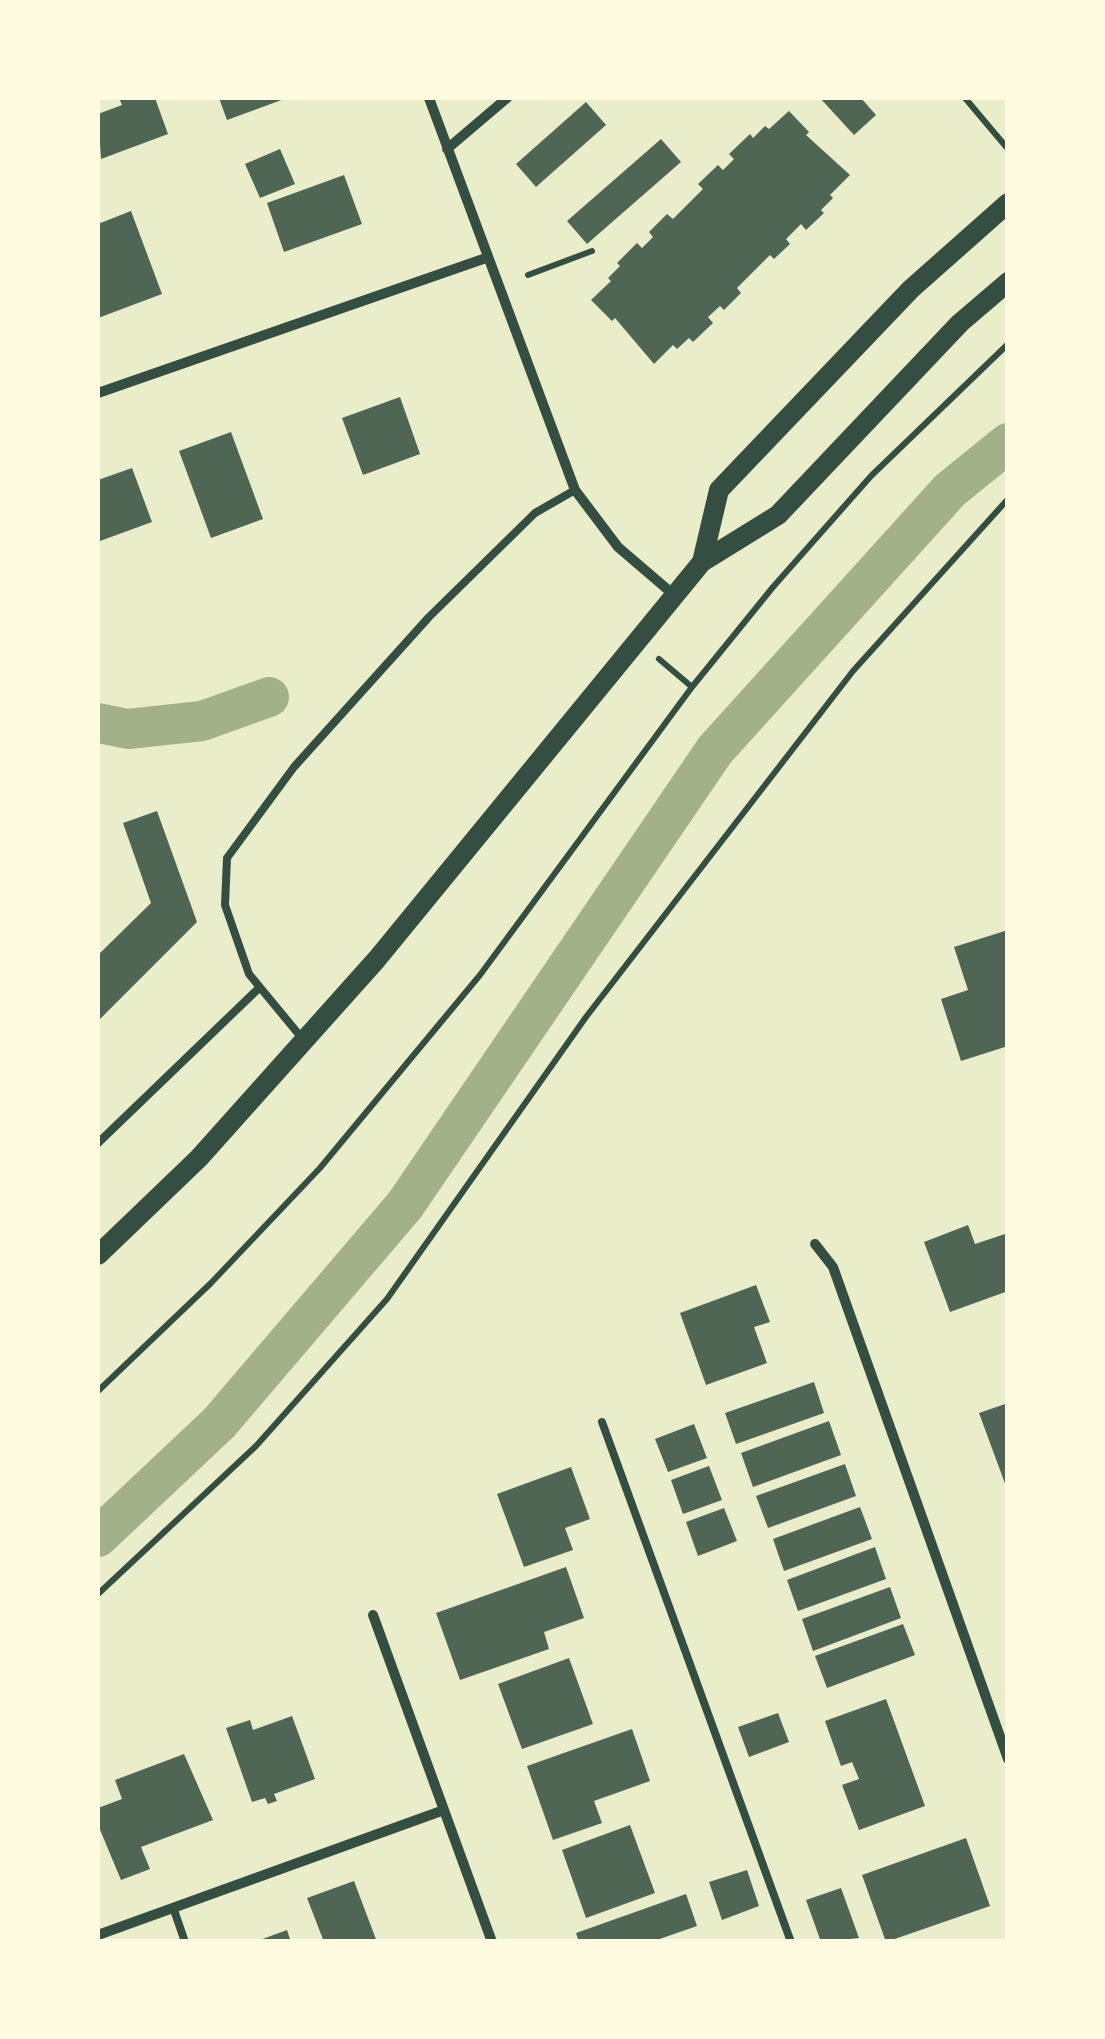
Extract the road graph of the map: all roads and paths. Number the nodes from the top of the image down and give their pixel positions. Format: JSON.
{"nodes":[{"id":1,"x":429,"y":98,"type":"edge"},
{"id":2,"x":507,"y":98,"type":"edge"},
{"id":3,"x":965,"y":98,"type":"edge"},
{"id":4,"x":447,"y":148,"type":"junction"},
{"id":5,"x":1008,"y":149,"type":"edge"},
{"id":6,"x":1008,"y":203,"type":"edge"},
{"id":7,"x":592,"y":251,"type":"dead end"},
{"id":8,"x":486,"y":258,"type":"junction"},
{"id":9,"x":528,"y":275,"type":"dead end"},
{"id":10,"x":1008,"y":282,"type":"edge"},
{"id":11,"x":1008,"y":344,"type":"edge"},
{"id":12,"x":98,"y":393,"type":"edge"},
{"id":13,"x":575,"y":490,"type":"junction"},
{"id":14,"x":1008,"y":499,"type":"edge"},
{"id":15,"x":702,"y":562,"type":"junction"},
{"id":16,"x":674,"y":595,"type":"junction"},
{"id":17,"x":637,"y":640,"type":"junction"},
{"id":18,"x":692,"y":687,"type":"junction"},
{"id":19,"x":259,"y":988,"type":"junction"},
{"id":20,"x":304,"y":1040,"type":"junction"},
{"id":21,"x":98,"y":1143,"type":"edge"},
{"id":22,"x":815,"y":1244,"type":"dead end"},
{"id":23,"x":98,"y":1254,"type":"edge"},
{"id":24,"x":98,"y":1391,"type":"edge"},
{"id":25,"x":602,"y":1422,"type":"dead end"},
{"id":26,"x":98,"y":1594,"type":"edge"},
{"id":27,"x":372,"y":1615,"type":"dead end"},
{"id":28,"x":1008,"y":1759,"type":"edge"},
{"id":29,"x":444,"y":1810,"type":"junction"},
{"id":30,"x":174,"y":1910,"type":"junction"},
{"id":31,"x":98,"y":1935,"type":"edge"},
{"id":32,"x":185,"y":1942,"type":"edge"},
{"id":33,"x":492,"y":1942,"type":"edge"},
{"id":34,"x":791,"y":1942,"type":"edge"}],
"edges":[{"from":1,"to":4,"type":"street"},
{"from":2,"to":4,"type":"street"},
{"from":3,"to":5,"type":"path"},
{"from":4,"to":8,"type":"street"},
{"from":6,"to":15,"type":"main road"},
{"from":7,"to":9,"type":"path"},
{"from":8,"to":12,"type":"street"},
{"from":8,"to":13,"type":"street"},
{"from":10,"to":15,"type":"main road"},
{"from":11,"to":18,"type":"path"},
{"from":13,"to":16,"type":"street"},
{"from":13,"to":19,"type":"lane"},
{"from":14,"to":26,"type":"path"},
{"from":15,"to":16,"type":"main road"},
{"from":16,"to":17,"type":"main road"},
{"from":17,"to":18,"type":"path"},
{"from":17,"to":20,"type":"main road"},
{"from":18,"to":24,"type":"path"},
{"from":19,"to":20,"type":"lane"},
{"from":19,"to":21,"type":"lane"},
{"from":20,"to":23,"type":"main road"},
{"from":22,"to":28,"type":"street"},
{"from":25,"to":34,"type":"lane"},
{"from":27,"to":29,"type":"street"},
{"from":29,"to":30,"type":"street"},
{"from":29,"to":33,"type":"street"},
{"from":30,"to":31,"type":"street"},
{"from":30,"to":32,"type":"lane"}]}
